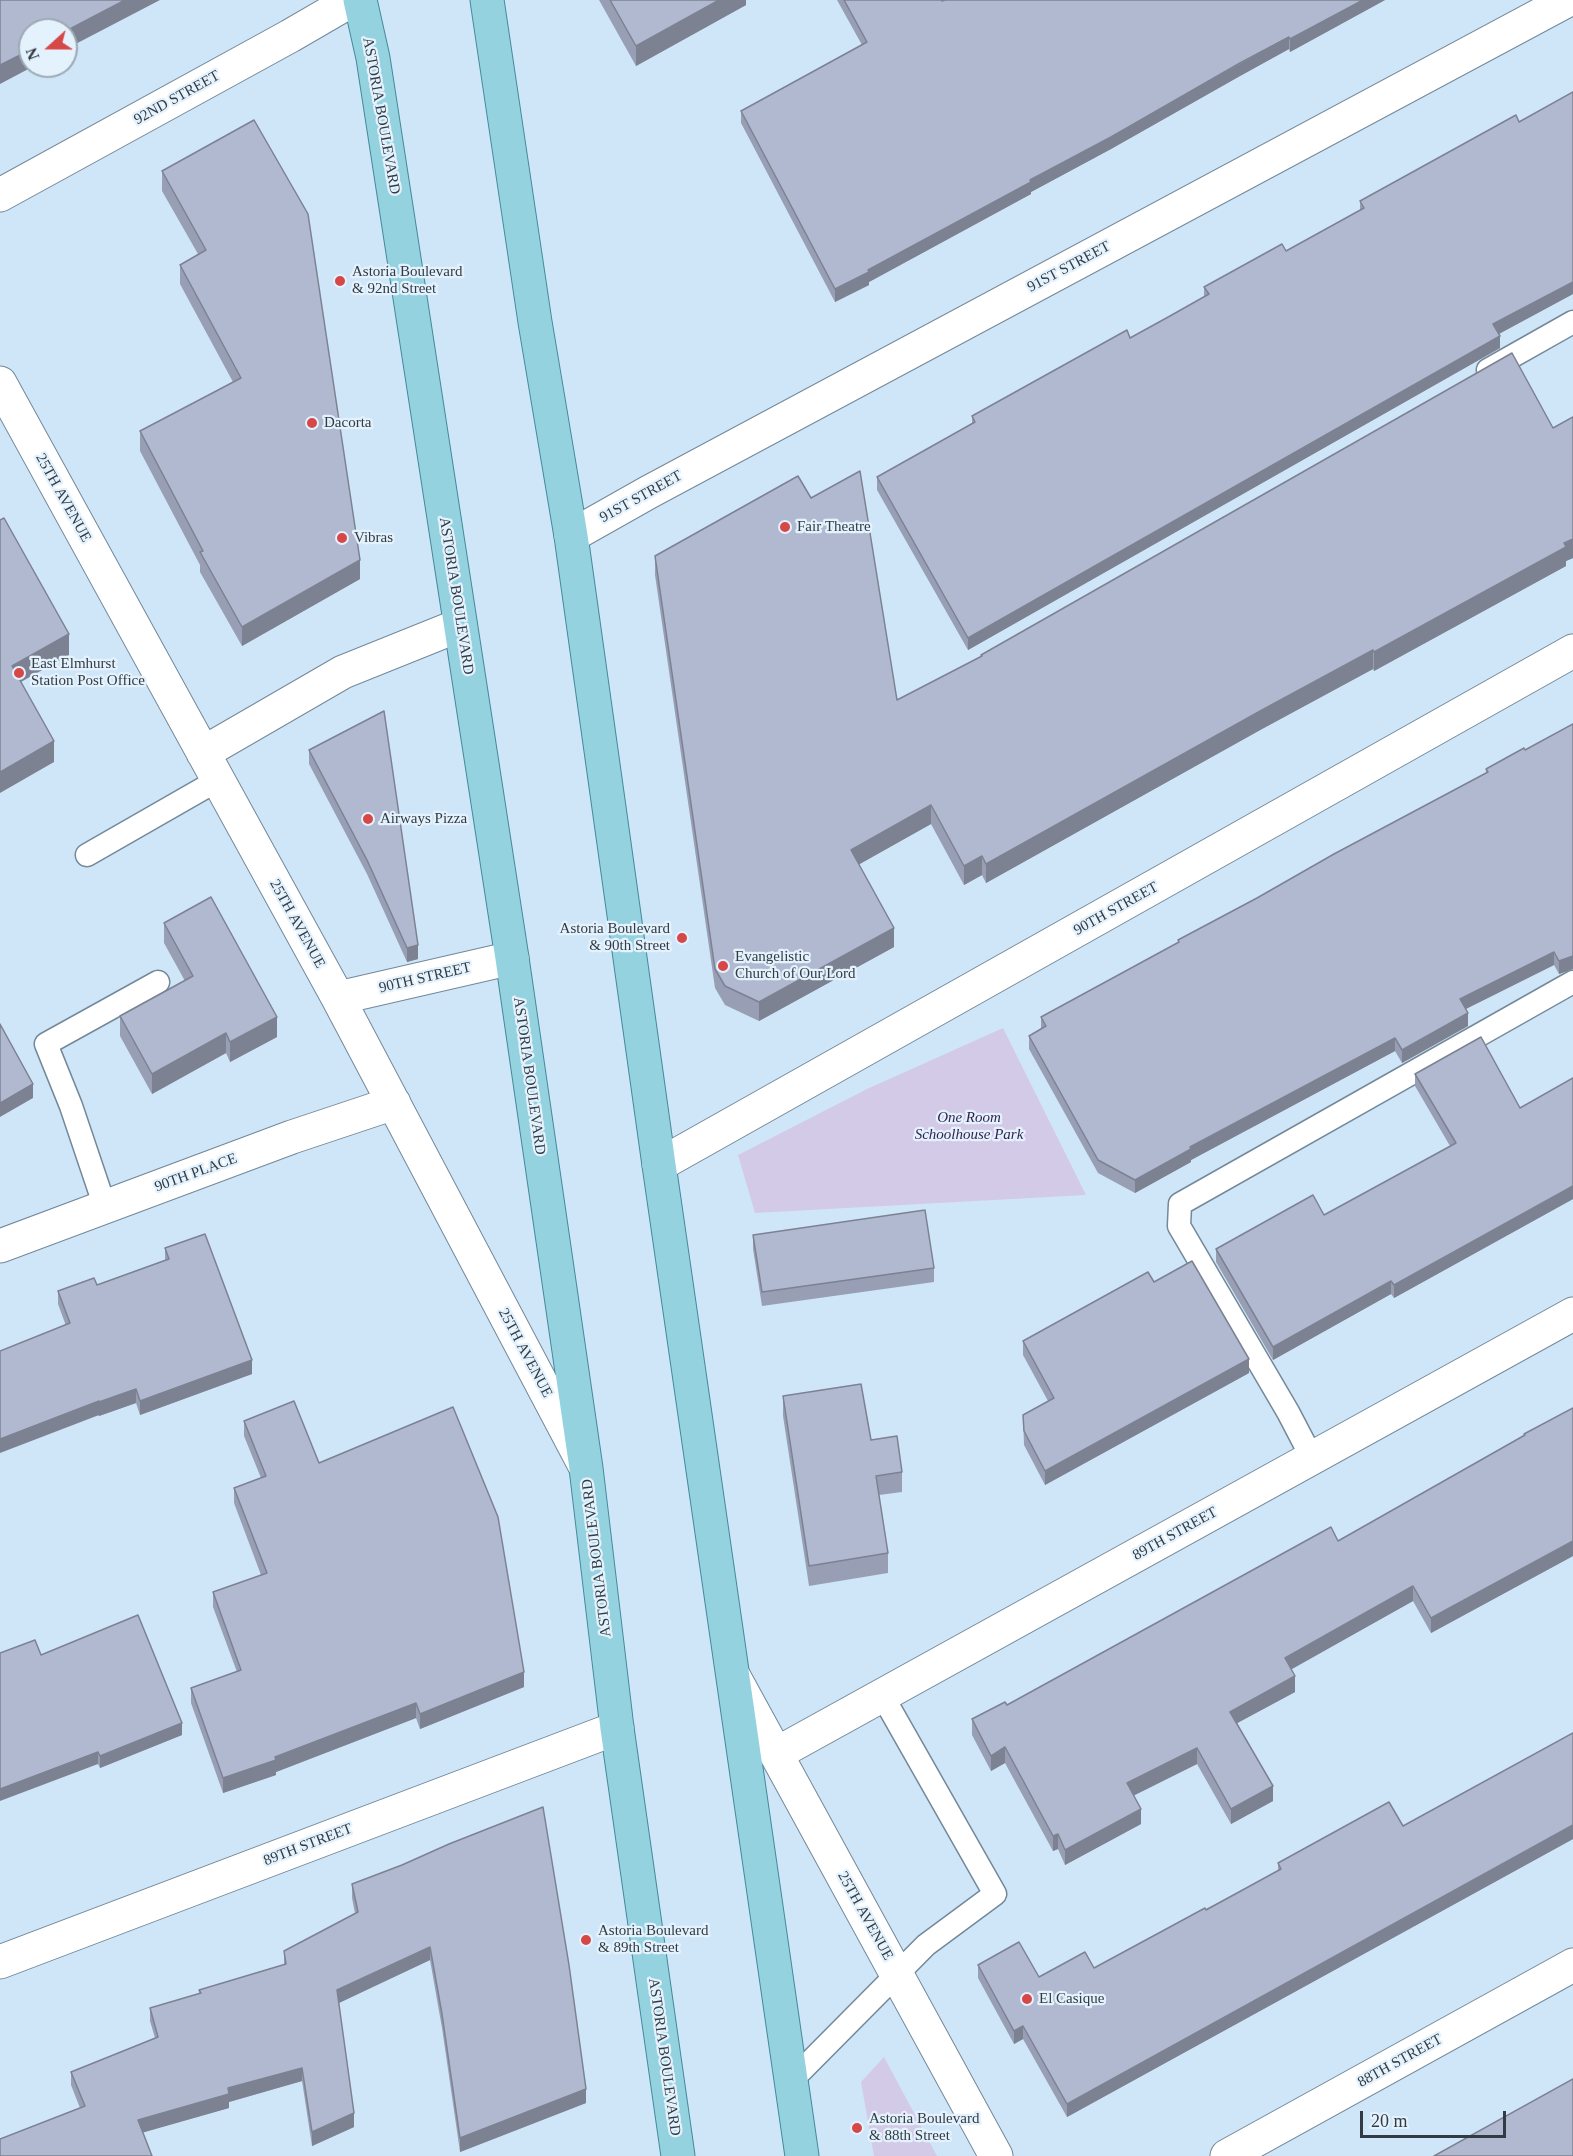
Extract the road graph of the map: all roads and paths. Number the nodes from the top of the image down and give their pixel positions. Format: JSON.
{"nodes":[{"id":1,"x":352,"y":0,"type":"edge"},
{"id":2,"x":360,"y":0,"type":"edge"},
{"id":3,"x":486,"y":0,"type":"edge"},
{"id":4,"x":1568,"y":0,"type":"edge"},
{"id":5,"x":0,"y":195,"type":"edge"},
{"id":6,"x":1573,"y":322,"type":"edge"},
{"id":7,"x":1470,"y":381,"type":"edge"},
{"id":8,"x":0,"y":383,"type":"edge"},
{"id":9,"x":571,"y":536,"type":"junction"},
{"id":10,"x":460,"y":625,"type":"junction"},
{"id":11,"x":1573,"y":651,"type":"edge"},
{"id":12,"x":210,"y":766,"type":"junction"},
{"id":13,"x":87,"y":855,"type":"dead end"},
{"id":14,"x":512,"y":958,"type":"junction"},
{"id":15,"x":158,"y":982,"type":"dead end"},
{"id":16,"x":1573,"y":982,"type":"edge"},
{"id":17,"x":338,"y":998,"type":"junction"},
{"id":18,"x":394,"y":1103,"type":"junction"},
{"id":19,"x":659,"y":1165,"type":"junction"},
{"id":20,"x":105,"y":1207,"type":"junction"},
{"id":21,"x":0,"y":1246,"type":"edge"},
{"id":22,"x":1573,"y":1314,"type":"edge"},
{"id":23,"x":1312,"y":1458,"type":"junction"},
{"id":24,"x":586,"y":1468,"type":"junction"},
{"id":25,"x":734,"y":1677,"type":"junction"},
{"id":26,"x":882,"y":1695,"type":"junction"},
{"id":27,"x":617,"y":1728,"type":"junction"},
{"id":28,"x":776,"y":1754,"type":"junction"},
{"id":29,"x":0,"y":1962,"type":"edge"},
{"id":30,"x":1573,"y":1965,"type":"edge"},
{"id":31,"x":897,"y":1974,"type":"junction"},
{"id":32,"x":792,"y":2080,"type":"junction"},
{"id":33,"x":678,"y":2156,"type":"edge"},
{"id":34,"x":802,"y":2156,"type":"edge"},
{"id":35,"x":996,"y":2156,"type":"edge"},
{"id":36,"x":1227,"y":2156,"type":"edge"}],
"edges":[{"from":1,"to":5,"type":"street","name":"92ND STREET"},
{"from":2,"to":10,"type":"main road","name":"ASTORIA BOULEVARD"},
{"from":3,"to":9,"type":"main road"},
{"from":4,"to":9,"type":"street","name":"91ST STREET"},
{"from":6,"to":7,"type":"lane"},
{"from":8,"to":12,"type":"street","name":"25TH AVENUE"},
{"from":9,"to":19,"type":"main road"},
{"from":10,"to":12,"type":"street"},
{"from":10,"to":14,"type":"main road","name":"ASTORIA BOULEVARD"},
{"from":11,"to":19,"type":"street","name":"90TH STREET"},
{"from":12,"to":13,"type":"lane"},
{"from":12,"to":17,"type":"street","name":"25TH AVENUE"},
{"from":14,"to":17,"type":"street","name":"90TH STREET"},
{"from":14,"to":24,"type":"main road","name":"ASTORIA BOULEVARD"},
{"from":15,"to":20,"type":"lane"},
{"from":16,"to":23,"type":"lane"},
{"from":17,"to":18,"type":"street","name":"25TH AVENUE"},
{"from":18,"to":20,"type":"street","name":"90TH PLACE"},
{"from":18,"to":24,"type":"street","name":"25TH AVENUE"},
{"from":19,"to":25,"type":"main road"},
{"from":20,"to":21,"type":"street","name":"90TH PLACE"},
{"from":22,"to":23,"type":"street","name":"89TH STREET"},
{"from":23,"to":26,"type":"street","name":"89TH STREET"},
{"from":24,"to":27,"type":"main road","name":"ASTORIA BOULEVARD"},
{"from":25,"to":28,"type":"street","name":"25TH AVENUE"},
{"from":25,"to":32,"type":"main road"},
{"from":26,"to":28,"type":"street","name":"89TH STREET"},
{"from":26,"to":31,"type":"lane"},
{"from":27,"to":29,"type":"street","name":"89TH STREET"},
{"from":27,"to":33,"type":"main road","name":"ASTORIA BOULEVARD"},
{"from":28,"to":31,"type":"street","name":"25TH AVENUE"},
{"from":30,"to":36,"type":"street","name":"88TH STREET"},
{"from":31,"to":32,"type":"lane"},
{"from":31,"to":35,"type":"street","name":"25TH AVENUE"},
{"from":32,"to":34,"type":"main road"}]}
